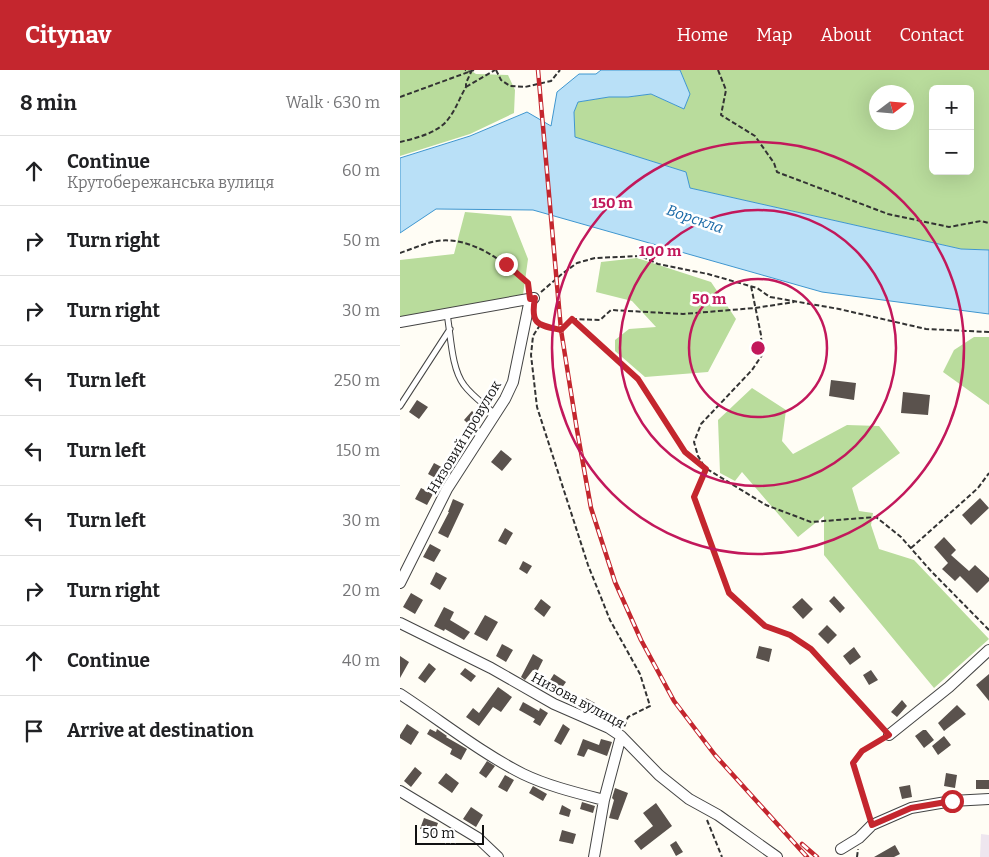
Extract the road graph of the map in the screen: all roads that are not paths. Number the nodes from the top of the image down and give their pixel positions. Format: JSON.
{"nodes":[{"id":1,"x":447,"y":313,"type":"junction"},
{"id":2,"x":400,"y":322,"type":"edge"},
{"id":3,"x":450,"y":329,"type":"junction"},
{"id":4,"x":400,"y":406,"type":"edge"},
{"id":5,"x":496,"y":414,"type":"junction"},
{"id":6,"x":400,"y":583,"type":"edge"},
{"id":7,"x":400,"y":623,"type":"edge"},
{"id":8,"x":989,"y":650,"type":"edge"},
{"id":9,"x":400,"y":694,"type":"edge"},
{"id":10,"x":889,"y":735,"type":"road end"},
{"id":11,"x":621,"y":736,"type":"junction"},
{"id":12,"x":400,"y":791,"type":"edge"},
{"id":13,"x":604,"y":800,"type":"junction"},
{"id":14,"x":989,"y":800,"type":"edge"},
{"id":15,"x":841,"y":849,"type":"dead end"},
{"id":16,"x":498,"y":857,"type":"edge"},
{"id":17,"x":594,"y":857,"type":"edge"},
{"id":18,"x":777,"y":857,"type":"edge"}],
"edges":[{"from":1,"to":2,"type":"street"},
{"from":1,"to":3,"type":"lane"},
{"from":1,"to":5,"type":"street","name":"Низовий провулок"},
{"from":3,"to":4,"type":"lane"},
{"from":3,"to":5,"type":"lane"},
{"from":5,"to":6,"type":"street","name":"Низовий провулок"},
{"from":7,"to":11,"type":"street","name":"Низова вулиця"},
{"from":8,"to":10,"type":"street"},
{"from":9,"to":13,"type":"street"},
{"from":11,"to":13,"type":"street"},
{"from":11,"to":18,"type":"street","name":"Низова вулиця"},
{"from":12,"to":16,"type":"street"},
{"from":13,"to":17,"type":"street"},
{"from":14,"to":15,"type":"street"}]}
